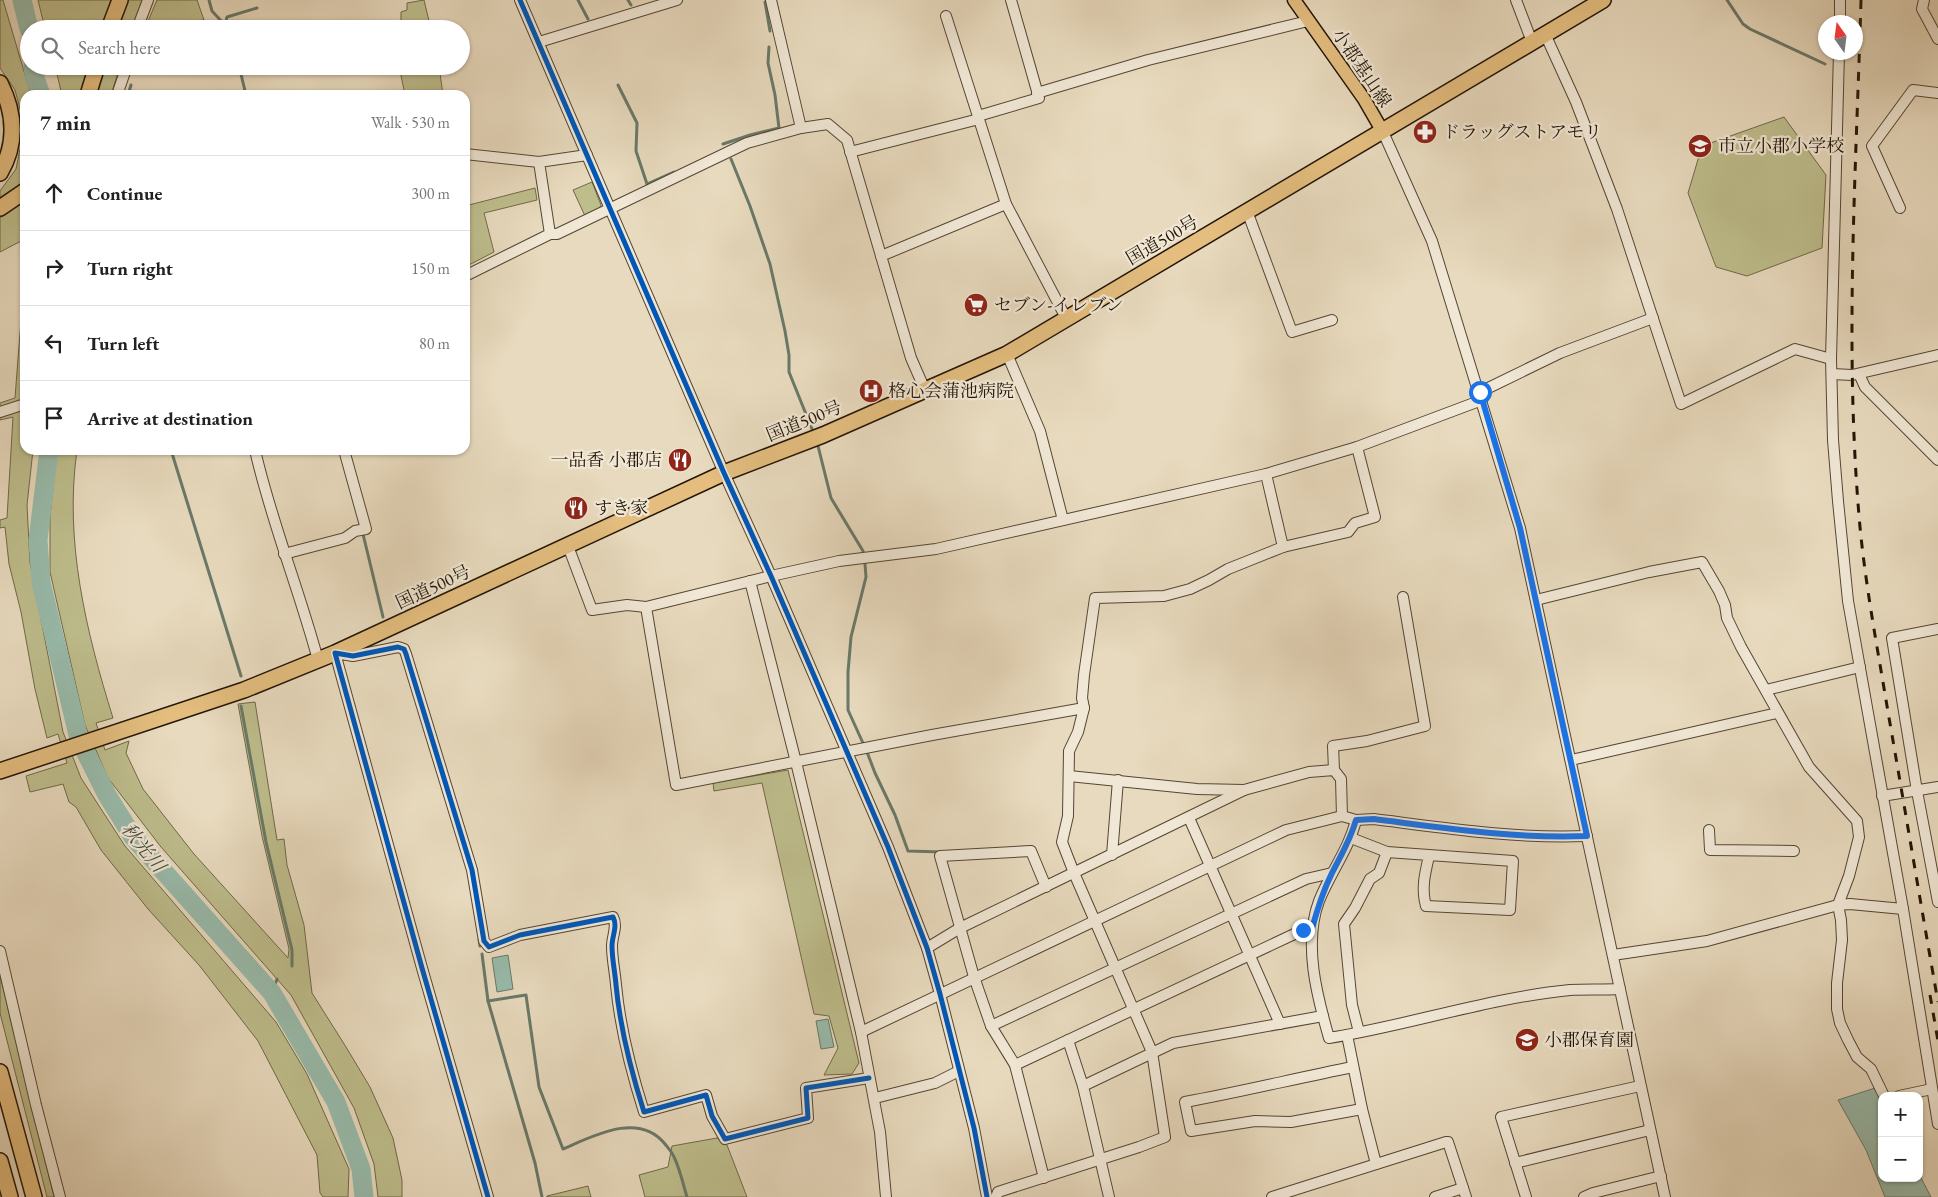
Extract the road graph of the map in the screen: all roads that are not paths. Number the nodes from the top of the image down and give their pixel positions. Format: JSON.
{"nodes":[{"id":1,"x":120,"y":0,"type":"edge"},
{"id":2,"x":148,"y":0,"type":"edge"},
{"id":3,"x":520,"y":0,"type":"edge"},
{"id":4,"x":677,"y":0,"type":"edge"},
{"id":5,"x":771,"y":0,"type":"edge"},
{"id":6,"x":1011,"y":0,"type":"edge"},
{"id":7,"x":1294,"y":0,"type":"edge"},
{"id":8,"x":1516,"y":0,"type":"edge"},
{"id":9,"x":1603,"y":0,"type":"edge"},
{"id":10,"x":1840,"y":0,"type":"edge"},
{"id":11,"x":1924,"y":0,"type":"edge"},
{"id":12,"x":1840,"y":15,"type":"edge"},
{"id":13,"x":946,"y":16,"type":"dead end"},
{"id":14,"x":112,"y":20,"type":"edge"},
{"id":15,"x":140,"y":20,"type":"edge"},
{"id":16,"x":1308,"y":21,"type":"junction"},
{"id":17,"x":1538,"y":38,"type":"junction"},
{"id":18,"x":1938,"y":40,"type":"edge"},
{"id":19,"x":539,"y":42,"type":"junction"},
{"id":20,"x":1839,"y":60,"type":"edge"},
{"id":21,"x":94,"y":75,"type":"edge"},
{"id":22,"x":124,"y":75,"type":"edge"},
{"id":23,"x":0,"y":83,"type":"edge"},
{"id":24,"x":90,"y":90,"type":"edge"},
{"id":25,"x":119,"y":90,"type":"edge"},
{"id":26,"x":1037,"y":93,"type":"junction"},
{"id":27,"x":1938,"y":93,"type":"edge"},
{"id":28,"x":979,"y":118,"type":"junction"},
{"id":29,"x":801,"y":128,"type":"junction"},
{"id":30,"x":1382,"y":132,"type":"junction"},
{"id":31,"x":850,"y":152,"type":"junction"},
{"id":32,"x":470,"y":155,"type":"edge"},
{"id":33,"x":587,"y":155,"type":"junction"},
{"id":34,"x":539,"y":162,"type":"junction"},
{"id":35,"x":0,"y":174,"type":"edge"},
{"id":36,"x":20,"y":194,"type":"edge"},
{"id":37,"x":1006,"y":204,"type":"junction"},
{"id":38,"x":0,"y":208,"type":"edge"},
{"id":39,"x":1900,"y":208,"type":"dead end"},
{"id":40,"x":610,"y":209,"type":"junction"},
{"id":41,"x":1247,"y":211,"type":"junction"},
{"id":42,"x":550,"y":234,"type":"junction"},
{"id":43,"x":881,"y":256,"type":"junction"},
{"id":44,"x":470,"y":274,"type":"edge"},
{"id":45,"x":1066,"y":318,"type":"junction"},
{"id":46,"x":1653,"y":318,"type":"junction"},
{"id":47,"x":1332,"y":320,"type":"dead end"},
{"id":48,"x":1007,"y":354,"type":"junction"},
{"id":49,"x":1938,"y":355,"type":"edge"},
{"id":50,"x":1831,"y":360,"type":"junction"},
{"id":51,"x":1832,"y":374,"type":"junction"},
{"id":52,"x":1859,"y":374,"type":"junction"},
{"id":53,"x":925,"y":390,"type":"junction"},
{"id":54,"x":1481,"y":396,"type":"junction"},
{"id":55,"x":20,"y":406,"type":"edge"},
{"id":56,"x":0,"y":412,"type":"edge"},
{"id":57,"x":1357,"y":446,"type":"junction"},
{"id":58,"x":256,"y":455,"type":"edge"},
{"id":59,"x":345,"y":455,"type":"edge"},
{"id":60,"x":1938,"y":460,"type":"edge"},
{"id":61,"x":724,"y":473,"type":"junction"},
{"id":62,"x":1266,"y":474,"type":"junction"},
{"id":63,"x":1063,"y":520,"type":"junction"},
{"id":64,"x":568,"y":546,"type":"junction"},
{"id":65,"x":1283,"y":547,"type":"junction"},
{"id":66,"x":284,"y":554,"type":"junction"},
{"id":67,"x":770,"y":576,"type":"junction"},
{"id":68,"x":750,"y":581,"type":"junction"},
{"id":69,"x":1403,"y":597,"type":"dead end"},
{"id":70,"x":1536,"y":600,"type":"junction"},
{"id":71,"x":646,"y":608,"type":"junction"},
{"id":72,"x":1938,"y":629,"type":"edge"},
{"id":73,"x":335,"y":653,"type":"junction"},
{"id":74,"x":318,"y":660,"type":"junction"},
{"id":75,"x":1860,"y":667,"type":"junction"},
{"id":76,"x":1766,"y":690,"type":"junction"},
{"id":77,"x":1084,"y":708,"type":"junction"},
{"id":78,"x":1777,"y":713,"type":"junction"},
{"id":79,"x":848,"y":752,"type":"junction"},
{"id":80,"x":1571,"y":760,"type":"junction"},
{"id":81,"x":796,"y":762,"type":"junction"},
{"id":82,"x":1334,"y":770,"type":"junction"},
{"id":83,"x":0,"y":771,"type":"edge"},
{"id":84,"x":1069,"y":776,"type":"junction"},
{"id":85,"x":1118,"y":780,"type":"junction"},
{"id":86,"x":1938,"y":787,"type":"edge"},
{"id":87,"x":1244,"y":790,"type":"junction"},
{"id":88,"x":1917,"y":790,"type":"junction"},
{"id":89,"x":1882,"y":796,"type":"junction"},
{"id":90,"x":1342,"y":816,"type":"junction"},
{"id":91,"x":1189,"y":818,"type":"junction"},
{"id":92,"x":1356,"y":820,"type":"junction"},
{"id":93,"x":1709,"y":830,"type":"dead end"},
{"id":94,"x":1587,"y":836,"type":"junction"},
{"id":95,"x":1351,"y":838,"type":"junction"},
{"id":96,"x":1794,"y":850,"type":"dead end"},
{"id":97,"x":1386,"y":852,"type":"junction"},
{"id":98,"x":1112,"y":855,"type":"junction"},
{"id":99,"x":1428,"y":856,"type":"junction"},
{"id":100,"x":1210,"y":867,"type":"junction"},
{"id":101,"x":1332,"y":873,"type":"junction"},
{"id":102,"x":1074,"y":874,"type":"junction"},
{"id":103,"x":1046,"y":887,"type":"junction"},
{"id":104,"x":1938,"y":902,"type":"edge"},
{"id":105,"x":1838,"y":905,"type":"junction"},
{"id":106,"x":1903,"y":909,"type":"junction"},
{"id":107,"x":1230,"y":914,"type":"junction"},
{"id":108,"x":1096,"y":921,"type":"junction"},
{"id":109,"x":960,"y":928,"type":"junction"},
{"id":110,"x":1312,"y":929,"type":"junction"},
{"id":111,"x":926,"y":948,"type":"junction"},
{"id":112,"x":0,"y":951,"type":"edge"},
{"id":113,"x":1249,"y":955,"type":"junction"},
{"id":114,"x":1613,"y":955,"type":"junction"},
{"id":115,"x":1116,"y":967,"type":"junction"},
{"id":116,"x":974,"y":977,"type":"junction"},
{"id":117,"x":1620,"y":989,"type":"junction"},
{"id":118,"x":940,"y":994,"type":"junction"},
{"id":119,"x":1134,"y":1010,"type":"junction"},
{"id":120,"x":1323,"y":1016,"type":"junction"},
{"id":121,"x":1280,"y":1024,"type":"junction"},
{"id":122,"x":991,"y":1026,"type":"junction"},
{"id":123,"x":861,"y":1032,"type":"junction"},
{"id":124,"x":1359,"y":1032,"type":"junction"},
{"id":125,"x":1347,"y":1035,"type":"junction"},
{"id":126,"x":1068,"y":1040,"type":"junction"},
{"id":127,"x":1152,"y":1052,"type":"junction"},
{"id":128,"x":1015,"y":1065,"type":"junction"},
{"id":129,"x":1353,"y":1067,"type":"junction"},
{"id":130,"x":959,"y":1070,"type":"junction"},
{"id":131,"x":0,"y":1072,"type":"edge"},
{"id":132,"x":869,"y":1078,"type":"junction"},
{"id":133,"x":1083,"y":1086,"type":"junction"},
{"id":134,"x":1640,"y":1086,"type":"junction"},
{"id":135,"x":1932,"y":1089,"type":"junction"},
{"id":136,"x":1882,"y":1092,"type":"edge"},
{"id":137,"x":1918,"y":1092,"type":"edge"},
{"id":138,"x":875,"y":1098,"type":"junction"},
{"id":139,"x":1362,"y":1108,"type":"junction"},
{"id":140,"x":1938,"y":1124,"type":"edge"},
{"id":141,"x":1650,"y":1130,"type":"junction"},
{"id":142,"x":1101,"y":1159,"type":"junction"},
{"id":143,"x":0,"y":1161,"type":"edge"},
{"id":144,"x":1515,"y":1163,"type":"junction"},
{"id":145,"x":1376,"y":1164,"type":"junction"},
{"id":146,"x":1660,"y":1176,"type":"junction"},
{"id":147,"x":1044,"y":1178,"type":"junction"},
{"id":148,"x":1465,"y":1192,"type":"edge"},
{"id":149,"x":10,"y":1197,"type":"edge"},
{"id":150,"x":34,"y":1197,"type":"edge"},
{"id":151,"x":60,"y":1197,"type":"edge"},
{"id":152,"x":488,"y":1197,"type":"edge"},
{"id":153,"x":886,"y":1197,"type":"edge"},
{"id":154,"x":986,"y":1197,"type":"edge"},
{"id":155,"x":996,"y":1197,"type":"edge"},
{"id":156,"x":1109,"y":1197,"type":"edge"},
{"id":157,"x":1272,"y":1197,"type":"edge"},
{"id":158,"x":1435,"y":1197,"type":"edge"},
{"id":159,"x":1526,"y":1197,"type":"edge"},
{"id":160,"x":1584,"y":1197,"type":"edge"},
{"id":161,"x":1665,"y":1197,"type":"edge"}],
"edges":[{"from":1,"to":14,"type":"highway"},
{"from":2,"to":15,"type":"street"},
{"from":3,"to":19,"type":"street"},
{"from":4,"to":19,"type":"street"},
{"from":5,"to":29,"type":"street"},
{"from":6,"to":26,"type":"street"},
{"from":7,"to":16,"type":"main road","name":"小郡基山線"},
{"from":8,"to":17,"type":"street"},
{"from":9,"to":17,"type":"highway","name":"国道500号"},
{"from":10,"to":12,"type":"street"},
{"from":11,"to":18,"type":"street"},
{"from":13,"to":28,"type":"street"},
{"from":16,"to":26,"type":"street"},
{"from":16,"to":30,"type":"main road","name":"小郡基山線"},
{"from":17,"to":30,"type":"highway","name":"国道500号"},
{"from":17,"to":46,"type":"street"},
{"from":19,"to":33,"type":"street"},
{"from":20,"to":50,"type":"street"},
{"from":21,"to":24,"type":"highway"},
{"from":22,"to":25,"type":"street"},
{"from":23,"to":35,"type":"highway"},
{"from":26,"to":28,"type":"street"},
{"from":27,"to":39,"type":"street"},
{"from":28,"to":31,"type":"street"},
{"from":28,"to":37,"type":"street"},
{"from":29,"to":31,"type":"street"},
{"from":29,"to":40,"type":"street"},
{"from":30,"to":41,"type":"highway","name":"国道500号"},
{"from":30,"to":54,"type":"street"},
{"from":31,"to":43,"type":"street"},
{"from":32,"to":34,"type":"street"},
{"from":33,"to":34,"type":"street"},
{"from":33,"to":40,"type":"street"},
{"from":34,"to":42,"type":"street"},
{"from":36,"to":38,"type":"highway"},
{"from":37,"to":43,"type":"street"},
{"from":37,"to":45,"type":"street"},
{"from":40,"to":42,"type":"street"},
{"from":40,"to":61,"type":"street"},
{"from":41,"to":45,"type":"highway","name":"国道500号"},
{"from":41,"to":47,"type":"street"},
{"from":42,"to":44,"type":"street"},
{"from":43,"to":53,"type":"street"},
{"from":45,"to":48,"type":"highway","name":"国道500号"},
{"from":46,"to":50,"type":"street"},
{"from":46,"to":54,"type":"street"},
{"from":48,"to":53,"type":"highway","name":"国道500号"},
{"from":48,"to":63,"type":"street"},
{"from":49,"to":52,"type":"street"},
{"from":50,"to":51,"type":"street"},
{"from":51,"to":52,"type":"street"},
{"from":51,"to":75,"type":"street"},
{"from":52,"to":60,"type":"street"},
{"from":53,"to":61,"type":"highway","name":"国道500号"},
{"from":54,"to":57,"type":"street"},
{"from":54,"to":70,"type":"street"},
{"from":55,"to":56,"type":"street"},
{"from":57,"to":62,"type":"street"},
{"from":57,"to":65,"type":"street"},
{"from":58,"to":66,"type":"street"},
{"from":59,"to":66,"type":"street"},
{"from":61,"to":64,"type":"highway","name":"国道500号"},
{"from":61,"to":67,"type":"street"},
{"from":62,"to":63,"type":"street"},
{"from":62,"to":65,"type":"street"},
{"from":63,"to":67,"type":"street"},
{"from":64,"to":71,"type":"street"},
{"from":64,"to":73,"type":"highway","name":"国道500号"},
{"from":65,"to":77,"type":"street"},
{"from":66,"to":74,"type":"street"},
{"from":67,"to":68,"type":"street"},
{"from":67,"to":79,"type":"street"},
{"from":68,"to":71,"type":"street"},
{"from":68,"to":81,"type":"street"},
{"from":69,"to":82,"type":"street"},
{"from":70,"to":76,"type":"street"},
{"from":70,"to":80,"type":"street"},
{"from":71,"to":81,"type":"street"},
{"from":72,"to":88,"type":"street"},
{"from":73,"to":74,"type":"highway","name":"国道500号"},
{"from":73,"to":132,"type":"street"},
{"from":73,"to":152,"type":"street"},
{"from":74,"to":83,"type":"highway","name":"国道500号"},
{"from":75,"to":76,"type":"street"},
{"from":75,"to":89,"type":"street"},
{"from":76,"to":78,"type":"street"},
{"from":77,"to":79,"type":"street"},
{"from":77,"to":84,"type":"street"},
{"from":78,"to":80,"type":"street"},
{"from":78,"to":105,"type":"street"},
{"from":79,"to":81,"type":"street"},
{"from":79,"to":111,"type":"street"},
{"from":80,"to":94,"type":"street"},
{"from":81,"to":123,"type":"street"},
{"from":82,"to":87,"type":"street"},
{"from":82,"to":90,"type":"street"},
{"from":84,"to":85,"type":"street"},
{"from":84,"to":102,"type":"street"},
{"from":85,"to":87,"type":"street"},
{"from":85,"to":98,"type":"street"},
{"from":86,"to":88,"type":"street"},
{"from":87,"to":91,"type":"street"},
{"from":88,"to":89,"type":"street"},
{"from":88,"to":104,"type":"street"},
{"from":89,"to":106,"type":"street"},
{"from":90,"to":92,"type":"street"},
{"from":90,"to":100,"type":"street"},
{"from":91,"to":98,"type":"street"},
{"from":91,"to":100,"type":"street"},
{"from":92,"to":94,"type":"street"},
{"from":92,"to":95,"type":"street"},
{"from":93,"to":96,"type":"street"},
{"from":94,"to":114,"type":"street"},
{"from":95,"to":97,"type":"street"},
{"from":95,"to":101,"type":"street"},
{"from":97,"to":99,"type":"street"},
{"from":97,"to":124,"type":"street"},
{"from":98,"to":102,"type":"street"},
{"from":99,"to":99,"type":"street"},
{"from":100,"to":107,"type":"street"},
{"from":100,"to":108,"type":"street"},
{"from":101,"to":107,"type":"street"},
{"from":101,"to":110,"type":"street"},
{"from":102,"to":103,"type":"street"},
{"from":102,"to":108,"type":"street"},
{"from":103,"to":109,"type":"street"},
{"from":103,"to":109,"type":"street"},
{"from":105,"to":106,"type":"street"},
{"from":105,"to":114,"type":"street"},
{"from":105,"to":136,"type":"street"},
{"from":106,"to":135,"type":"street"},
{"from":107,"to":113,"type":"street"},
{"from":107,"to":115,"type":"street"},
{"from":108,"to":115,"type":"street"},
{"from":108,"to":116,"type":"street"},
{"from":109,"to":111,"type":"street"},
{"from":109,"to":116,"type":"street"},
{"from":110,"to":113,"type":"street"},
{"from":110,"to":120,"type":"street"},
{"from":111,"to":118,"type":"street"},
{"from":112,"to":151,"type":"street"},
{"from":113,"to":119,"type":"street"},
{"from":113,"to":121,"type":"street"},
{"from":114,"to":117,"type":"street"},
{"from":115,"to":119,"type":"street"},
{"from":115,"to":122,"type":"street"},
{"from":116,"to":118,"type":"street"},
{"from":116,"to":122,"type":"street"},
{"from":117,"to":124,"type":"street"},
{"from":117,"to":134,"type":"street"},
{"from":118,"to":123,"type":"street"},
{"from":118,"to":130,"type":"street"},
{"from":119,"to":126,"type":"street"},
{"from":119,"to":127,"type":"street"},
{"from":120,"to":121,"type":"street"},
{"from":120,"to":125,"type":"street"},
{"from":121,"to":127,"type":"street"},
{"from":122,"to":128,"type":"street"},
{"from":123,"to":132,"type":"street"},
{"from":124,"to":125,"type":"street"},
{"from":125,"to":129,"type":"street"},
{"from":126,"to":128,"type":"street"},
{"from":126,"to":133,"type":"street"},
{"from":127,"to":133,"type":"street"},
{"from":127,"to":142,"type":"street"},
{"from":128,"to":147,"type":"street"},
{"from":129,"to":139,"type":"street"},
{"from":129,"to":139,"type":"street"},
{"from":130,"to":138,"type":"street"},
{"from":130,"to":154,"type":"street"},
{"from":131,"to":150,"type":"highway"},
{"from":132,"to":138,"type":"street"},
{"from":133,"to":142,"type":"street"},
{"from":134,"to":141,"type":"street"},
{"from":134,"to":144,"type":"street"},
{"from":135,"to":137,"type":"street"},
{"from":135,"to":140,"type":"street"},
{"from":138,"to":153,"type":"street"},
{"from":139,"to":145,"type":"street"},
{"from":141,"to":144,"type":"street"},
{"from":141,"to":146,"type":"street"},
{"from":142,"to":147,"type":"street"},
{"from":142,"to":156,"type":"street"},
{"from":143,"to":149,"type":"highway"},
{"from":144,"to":159,"type":"street"},
{"from":145,"to":148,"type":"street"},
{"from":145,"to":157,"type":"street"},
{"from":146,"to":160,"type":"street"},
{"from":146,"to":161,"type":"street"},
{"from":147,"to":155,"type":"street"},
{"from":148,"to":158,"type":"street"}]}
